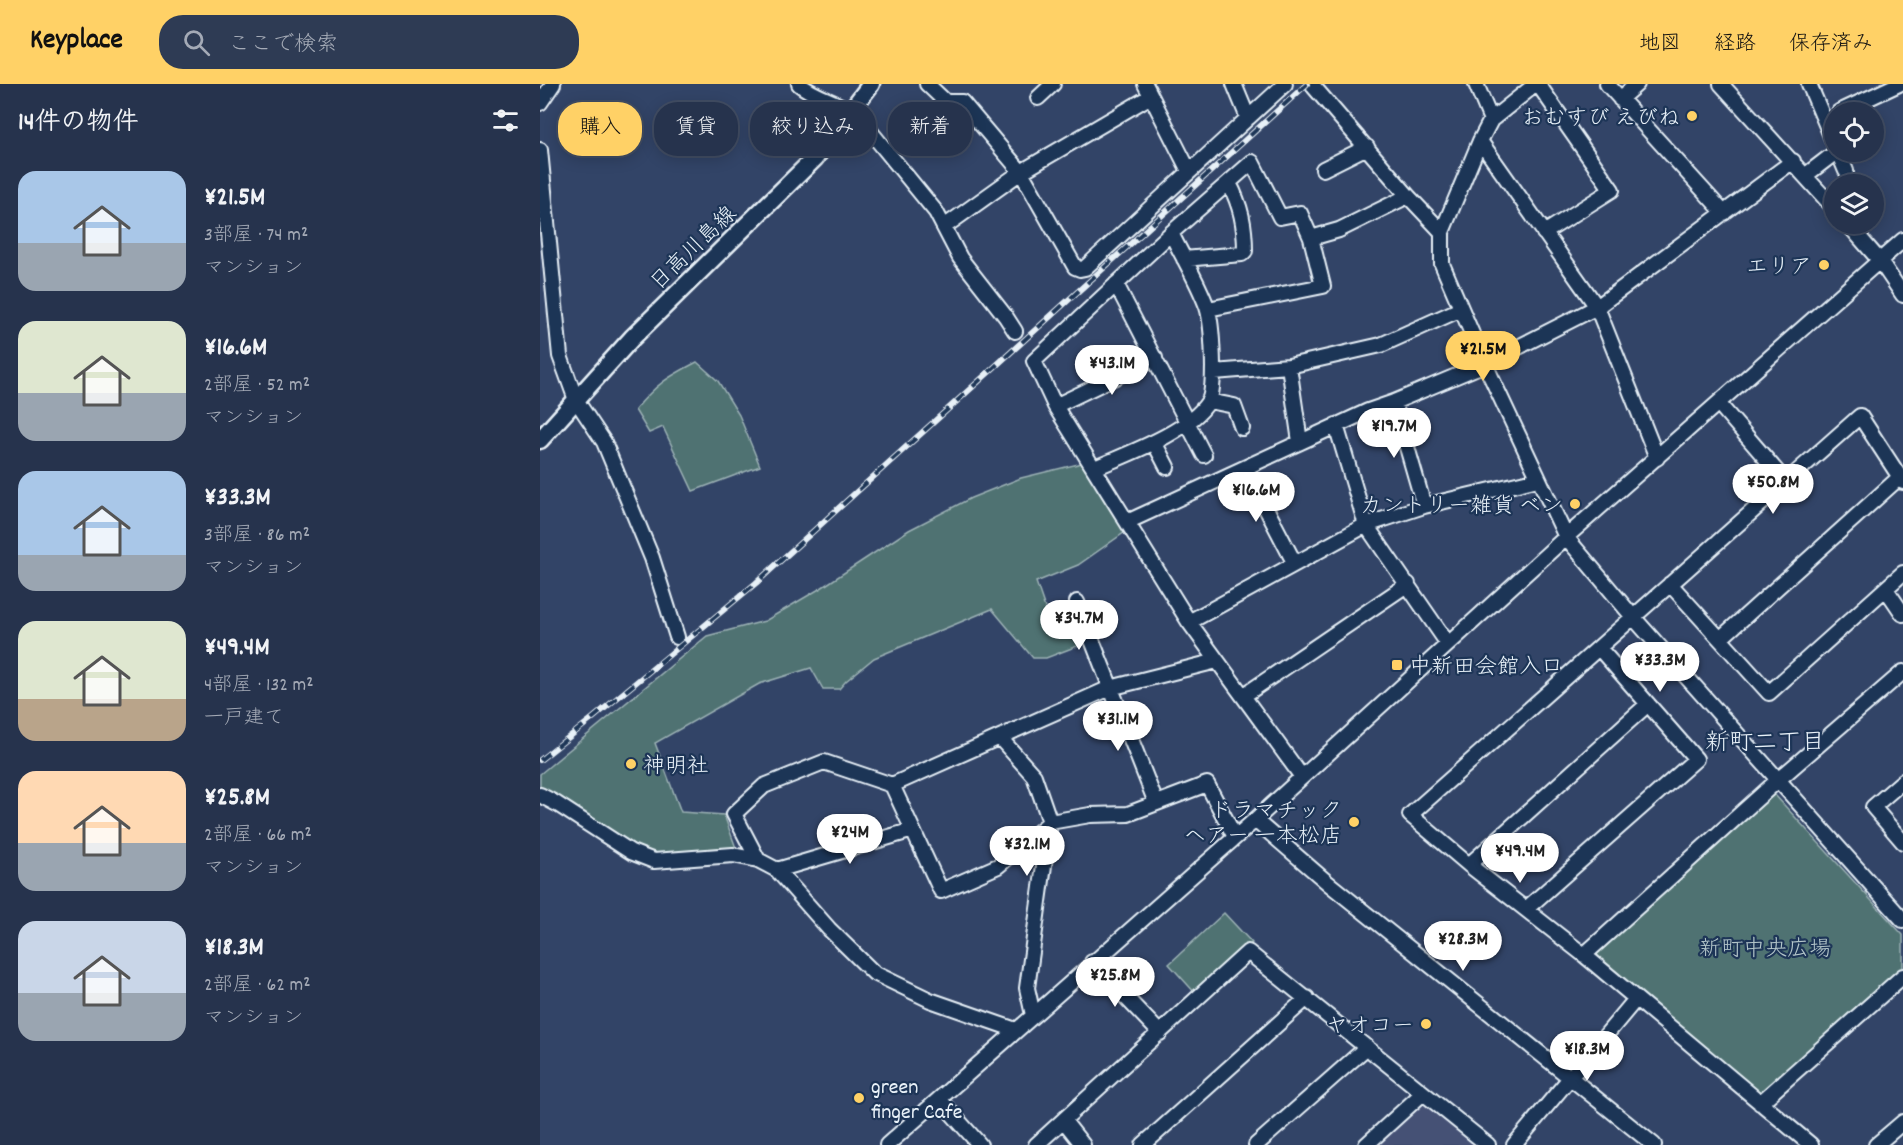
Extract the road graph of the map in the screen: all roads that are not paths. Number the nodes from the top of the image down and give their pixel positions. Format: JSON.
{"nodes":[{"id":1,"x":553,"y":84,"type":"edge"},
{"id":2,"x":799,"y":84,"type":"edge"},
{"id":3,"x":872,"y":84,"type":"edge"},
{"id":4,"x":927,"y":84,"type":"edge"},
{"id":5,"x":1053,"y":84,"type":"edge"},
{"id":6,"x":1234,"y":84,"type":"edge"},
{"id":7,"x":1285,"y":84,"type":"edge"},
{"id":8,"x":1476,"y":84,"type":"edge"},
{"id":9,"x":1537,"y":84,"type":"edge"},
{"id":10,"x":1607,"y":84,"type":"edge"},
{"id":11,"x":1636,"y":84,"type":"edge"},
{"id":12,"x":1721,"y":84,"type":"edge"},
{"id":13,"x":1809,"y":84,"type":"edge"},
{"id":14,"x":1899,"y":84,"type":"edge"},
{"id":15,"x":1314,"y":87,"type":"dead end"},
{"id":16,"x":1148,"y":90,"type":"edge"},
{"id":17,"x":1038,"y":98,"type":"dead end"},
{"id":18,"x":1620,"y":99,"type":"junction"},
{"id":19,"x":832,"y":102,"type":"edge"},
{"id":20,"x":858,"y":102,"type":"edge"},
{"id":21,"x":1860,"y":102,"type":"edge"},
{"id":22,"x":540,"y":103,"type":"edge"},
{"id":23,"x":1824,"y":108,"type":"edge"},
{"id":24,"x":1248,"y":118,"type":"junction"},
{"id":25,"x":1491,"y":120,"type":"junction"},
{"id":26,"x":876,"y":139,"type":"edge"},
{"id":27,"x":1480,"y":141,"type":"junction"},
{"id":28,"x":1367,"y":147,"type":"junction"},
{"id":29,"x":540,"y":150,"type":"edge"},
{"id":30,"x":817,"y":156,"type":"edge"},
{"id":31,"x":1793,"y":161,"type":"junction"},
{"id":32,"x":1824,"y":162,"type":"edge"},
{"id":33,"x":1842,"y":162,"type":"edge"},
{"id":34,"x":1323,"y":169,"type":"dead end"},
{"id":35,"x":1189,"y":171,"type":"junction"},
{"id":36,"x":1846,"y":171,"type":"dead end"},
{"id":37,"x":1022,"y":172,"type":"junction"},
{"id":38,"x":1806,"y":176,"type":"junction"},
{"id":39,"x":1229,"y":183,"type":"junction"},
{"id":40,"x":1407,"y":196,"type":"junction"},
{"id":41,"x":1824,"y":197,"type":"edge"},
{"id":42,"x":1724,"y":213,"type":"junction"},
{"id":43,"x":944,"y":227,"type":"junction"},
{"id":44,"x":1442,"y":232,"type":"junction"},
{"id":45,"x":1171,"y":233,"type":"junction"},
{"id":46,"x":1544,"y":233,"type":"junction"},
{"id":47,"x":1857,"y":234,"type":"edge"},
{"id":48,"x":1311,"y":238,"type":"junction"},
{"id":49,"x":1903,"y":240,"type":"edge"},
{"id":50,"x":1184,"y":259,"type":"junction"},
{"id":51,"x":1880,"y":261,"type":"junction"},
{"id":52,"x":1116,"y":284,"type":"junction"},
{"id":53,"x":1903,"y":295,"type":"edge"},
{"id":54,"x":1597,"y":307,"type":"junction"},
{"id":55,"x":1208,"y":309,"type":"junction"},
{"id":56,"x":1461,"y":309,"type":"junction"},
{"id":57,"x":1015,"y":331,"type":"dead end"},
{"id":58,"x":1155,"y":358,"type":"junction"},
{"id":59,"x":1485,"y":364,"type":"junction"},
{"id":60,"x":1289,"y":366,"type":"junction"},
{"id":61,"x":1214,"y":372,"type":"junction"},
{"id":62,"x":576,"y":400,"type":"junction"},
{"id":63,"x":1209,"y":401,"type":"junction"},
{"id":64,"x":1394,"y":402,"type":"junction"},
{"id":65,"x":1718,"y":403,"type":"junction"},
{"id":66,"x":1055,"y":406,"type":"junction"},
{"id":67,"x":1188,"y":422,"type":"junction"},
{"id":68,"x":1336,"y":425,"type":"junction"},
{"id":69,"x":1242,"y":428,"type":"dead end"},
{"id":70,"x":540,"y":440,"type":"edge"},
{"id":71,"x":1154,"y":442,"type":"junction"},
{"id":72,"x":1300,"y":442,"type":"junction"},
{"id":73,"x":1204,"y":455,"type":"dead end"},
{"id":74,"x":1657,"y":458,"type":"junction"},
{"id":75,"x":1167,"y":467,"type":"dead end"},
{"id":76,"x":1095,"y":468,"type":"junction"},
{"id":77,"x":1245,"y":468,"type":"junction"},
{"id":78,"x":1538,"y":479,"type":"junction"},
{"id":79,"x":1901,"y":479,"type":"edge"},
{"id":80,"x":1786,"y":482,"type":"junction"},
{"id":81,"x":1425,"y":506,"type":"junction"},
{"id":82,"x":1127,"y":522,"type":"junction"},
{"id":83,"x":1366,"y":525,"type":"junction"},
{"id":84,"x":1566,"y":537,"type":"junction"},
{"id":85,"x":1295,"y":564,"type":"junction"},
{"id":86,"x":1903,"y":573,"type":"edge"},
{"id":87,"x":1408,"y":584,"type":"junction"},
{"id":88,"x":1670,"y":584,"type":"junction"},
{"id":89,"x":1886,"y":589,"type":"junction"},
{"id":90,"x":1077,"y":602,"type":"dead end"},
{"id":91,"x":1903,"y":614,"type":"edge"},
{"id":92,"x":1633,"y":617,"type":"junction"},
{"id":93,"x":1189,"y":622,"type":"junction"},
{"id":94,"x":677,"y":637,"type":"dead end"},
{"id":95,"x":1720,"y":639,"type":"junction"},
{"id":96,"x":1448,"y":644,"type":"junction"},
{"id":97,"x":1599,"y":648,"type":"junction"},
{"id":98,"x":1218,"y":661,"type":"junction"},
{"id":99,"x":1903,"y":672,"type":"edge"},
{"id":100,"x":1110,"y":688,"type":"junction"},
{"id":101,"x":1243,"y":696,"type":"junction"},
{"id":102,"x":1648,"y":704,"type":"junction"},
{"id":103,"x":1000,"y":738,"type":"junction"},
{"id":104,"x":1302,"y":777,"type":"junction"},
{"id":105,"x":1778,"y":780,"type":"junction"},
{"id":106,"x":1903,"y":781,"type":"edge"},
{"id":107,"x":892,"y":785,"type":"junction"},
{"id":108,"x":540,"y":795,"type":"edge"},
{"id":109,"x":1156,"y":803,"type":"junction"},
{"id":110,"x":1255,"y":820,"type":"junction"},
{"id":111,"x":1050,"y":822,"type":"junction"},
{"id":112,"x":913,"y":830,"type":"junction"},
{"id":113,"x":1235,"y":837,"type":"junction"},
{"id":114,"x":1903,"y":842,"type":"edge"},
{"id":115,"x":758,"y":860,"type":"junction"},
{"id":116,"x":1469,"y":865,"type":"junction"},
{"id":117,"x":777,"y":870,"type":"junction"},
{"id":118,"x":1526,"y":909,"type":"junction"},
{"id":119,"x":1903,"y":920,"type":"edge"},
{"id":120,"x":1584,"y":955,"type":"junction"},
{"id":121,"x":1092,"y":962,"type":"junction"},
{"id":122,"x":1903,"y":976,"type":"edge"},
{"id":123,"x":1307,"y":998,"type":"junction"},
{"id":124,"x":1636,"y":999,"type":"junction"},
{"id":125,"x":1033,"y":1015,"type":"junction"},
{"id":126,"x":1016,"y":1030,"type":"junction"},
{"id":127,"x":1160,"y":1033,"type":"junction"},
{"id":128,"x":1367,"y":1047,"type":"junction"},
{"id":129,"x":1569,"y":1078,"type":"junction"},
{"id":130,"x":1423,"y":1093,"type":"junction"},
{"id":131,"x":939,"y":1099,"type":"junction"},
{"id":132,"x":1760,"y":1103,"type":"junction"},
{"id":133,"x":1064,"y":1121,"type":"junction"},
{"id":134,"x":1903,"y":1122,"type":"edge"},
{"id":135,"x":1369,"y":1144,"type":"edge"},
{"id":136,"x":887,"y":1145,"type":"edge"},
{"id":137,"x":980,"y":1145,"type":"edge"},
{"id":138,"x":1036,"y":1145,"type":"edge"},
{"id":139,"x":1083,"y":1145,"type":"edge"},
{"id":140,"x":1143,"y":1145,"type":"edge"},
{"id":141,"x":1256,"y":1145,"type":"edge"},
{"id":142,"x":1488,"y":1145,"type":"edge"},
{"id":143,"x":1514,"y":1145,"type":"edge"},
{"id":144,"x":1654,"y":1145,"type":"edge"},
{"id":145,"x":1811,"y":1145,"type":"edge"},
{"id":146,"x":1876,"y":1145,"type":"edge"}],
"edges":[{"from":1,"to":22,"type":"street"},
{"from":2,"to":19,"type":"street"},
{"from":3,"to":20,"type":"main road","name":"日高川島線"},
{"from":4,"to":37,"type":"street"},
{"from":5,"to":17,"type":"street"},
{"from":6,"to":24,"type":"street"},
{"from":7,"to":24,"type":"street"},
{"from":8,"to":25,"type":"street"},
{"from":9,"to":25,"type":"street"},
{"from":9,"to":46,"type":"street"},
{"from":10,"to":18,"type":"street"},
{"from":11,"to":18,"type":"street"},
{"from":12,"to":31,"type":"street"},
{"from":13,"to":23,"type":"street"},
{"from":14,"to":21,"type":"street"},
{"from":15,"to":28,"type":"street"},
{"from":16,"to":35,"type":"street"},
{"from":16,"to":37,"type":"street"},
{"from":18,"to":42,"type":"street"},
{"from":24,"to":35,"type":"street"},
{"from":25,"to":27,"type":"street"},
{"from":26,"to":43,"type":"street"},
{"from":27,"to":44,"type":"street"},
{"from":27,"to":46,"type":"street"},
{"from":28,"to":34,"type":"street"},
{"from":28,"to":40,"type":"street"},
{"from":29,"to":62,"type":"street"},
{"from":30,"to":62,"type":"main road","name":"日高川島線"},
{"from":31,"to":38,"type":"street"},
{"from":31,"to":42,"type":"street"},
{"from":32,"to":38,"type":"street"},
{"from":33,"to":36,"type":"street"},
{"from":35,"to":37,"type":"street"},
{"from":37,"to":43,"type":"street"},
{"from":38,"to":41,"type":"street"},
{"from":39,"to":45,"type":"street"},
{"from":39,"to":48,"type":"street"},
{"from":39,"to":50,"type":"street"},
{"from":40,"to":44,"type":"street"},
{"from":40,"to":48,"type":"street"},
{"from":42,"to":54,"type":"street"},
{"from":43,"to":57,"type":"street"},
{"from":44,"to":56,"type":"street"},
{"from":45,"to":50,"type":"street"},
{"from":45,"to":52,"type":"street"},
{"from":46,"to":54,"type":"street"},
{"from":47,"to":51,"type":"street"},
{"from":48,"to":55,"type":"street"},
{"from":49,"to":51,"type":"street"},
{"from":50,"to":55,"type":"street"},
{"from":51,"to":53,"type":"street"},
{"from":51,"to":65,"type":"street"},
{"from":52,"to":58,"type":"street"},
{"from":52,"to":66,"type":"street"},
{"from":54,"to":59,"type":"street"},
{"from":54,"to":74,"type":"street"},
{"from":55,"to":61,"type":"street"},
{"from":56,"to":59,"type":"street"},
{"from":56,"to":60,"type":"street"},
{"from":58,"to":66,"type":"street"},
{"from":58,"to":67,"type":"street"},
{"from":59,"to":64,"type":"street"},
{"from":59,"to":78,"type":"street"},
{"from":60,"to":61,"type":"street"},
{"from":60,"to":72,"type":"street"},
{"from":61,"to":63,"type":"street"},
{"from":62,"to":70,"type":"main road","name":"日高川島線"},
{"from":62,"to":94,"type":"street"},
{"from":63,"to":67,"type":"street"},
{"from":63,"to":69,"type":"street"},
{"from":64,"to":68,"type":"street"},
{"from":64,"to":81,"type":"street"},
{"from":65,"to":74,"type":"street"},
{"from":65,"to":80,"type":"street"},
{"from":66,"to":76,"type":"street"},
{"from":67,"to":71,"type":"street"},
{"from":67,"to":73,"type":"street"},
{"from":68,"to":72,"type":"street"},
{"from":68,"to":83,"type":"street"},
{"from":71,"to":75,"type":"street"},
{"from":71,"to":76,"type":"street"},
{"from":72,"to":77,"type":"street"},
{"from":74,"to":84,"type":"street"},
{"from":76,"to":82,"type":"street"},
{"from":77,"to":82,"type":"street"},
{"from":77,"to":85,"type":"street"},
{"from":78,"to":81,"type":"street"},
{"from":78,"to":84,"type":"street"},
{"from":79,"to":80,"type":"street"},
{"from":79,"to":95,"type":"street"},
{"from":80,"to":88,"type":"street"},
{"from":81,"to":83,"type":"street"},
{"from":82,"to":93,"type":"street"},
{"from":83,"to":85,"type":"street"},
{"from":83,"to":87,"type":"street"},
{"from":84,"to":92,"type":"street"},
{"from":84,"to":96,"type":"street"},
{"from":85,"to":93,"type":"street"},
{"from":86,"to":89,"type":"street"},
{"from":87,"to":96,"type":"street"},
{"from":87,"to":101,"type":"street"},
{"from":88,"to":92,"type":"street"},
{"from":88,"to":95,"type":"street"},
{"from":89,"to":91,"type":"street"},
{"from":89,"to":95,"type":"street"},
{"from":90,"to":100,"type":"street"},
{"from":92,"to":97,"type":"street"},
{"from":92,"to":105,"type":"street"},
{"from":93,"to":98,"type":"street"},
{"from":96,"to":104,"type":"street"},
{"from":97,"to":102,"type":"street"},
{"from":97,"to":116,"type":"street"},
{"from":98,"to":100,"type":"street"},
{"from":98,"to":101,"type":"street"},
{"from":99,"to":105,"type":"street"},
{"from":100,"to":103,"type":"street"},
{"from":100,"to":109,"type":"street"},
{"from":101,"to":104,"type":"street"},
{"from":102,"to":116,"type":"street"},
{"from":102,"to":118,"type":"street"},
{"from":103,"to":107,"type":"street"},
{"from":103,"to":111,"type":"street"},
{"from":104,"to":110,"type":"street"},
{"from":105,"to":119,"type":"street"},
{"from":105,"to":120,"type":"street"},
{"from":106,"to":114,"type":"street"},
{"from":107,"to":112,"type":"street"},
{"from":107,"to":115,"type":"street"},
{"from":108,"to":115,"type":"street"},
{"from":109,"to":111,"type":"street"},
{"from":109,"to":113,"type":"street"},
{"from":110,"to":113,"type":"street"},
{"from":110,"to":129,"type":"street"},
{"from":111,"to":112,"type":"street"},
{"from":111,"to":125,"type":"street"},
{"from":112,"to":117,"type":"street"},
{"from":113,"to":121,"type":"street"},
{"from":115,"to":117,"type":"street"},
{"from":116,"to":118,"type":"street"},
{"from":117,"to":126,"type":"street"},
{"from":118,"to":120,"type":"street"},
{"from":120,"to":124,"type":"street"},
{"from":121,"to":125,"type":"street"},
{"from":121,"to":127,"type":"street"},
{"from":122,"to":132,"type":"street"},
{"from":123,"to":127,"type":"street"},
{"from":123,"to":128,"type":"street"},
{"from":123,"to":140,"type":"street"},
{"from":124,"to":129,"type":"street"},
{"from":124,"to":132,"type":"street"},
{"from":125,"to":126,"type":"street"},
{"from":126,"to":131,"type":"street"},
{"from":127,"to":133,"type":"street"},
{"from":128,"to":130,"type":"street"},
{"from":128,"to":141,"type":"street"},
{"from":129,"to":143,"type":"street"},
{"from":129,"to":144,"type":"street"},
{"from":130,"to":135,"type":"street"},
{"from":130,"to":142,"type":"street"},
{"from":131,"to":136,"type":"street"},
{"from":131,"to":137,"type":"street"},
{"from":132,"to":145,"type":"street"},
{"from":133,"to":138,"type":"street"},
{"from":133,"to":139,"type":"street"},
{"from":134,"to":146,"type":"street"}]}
